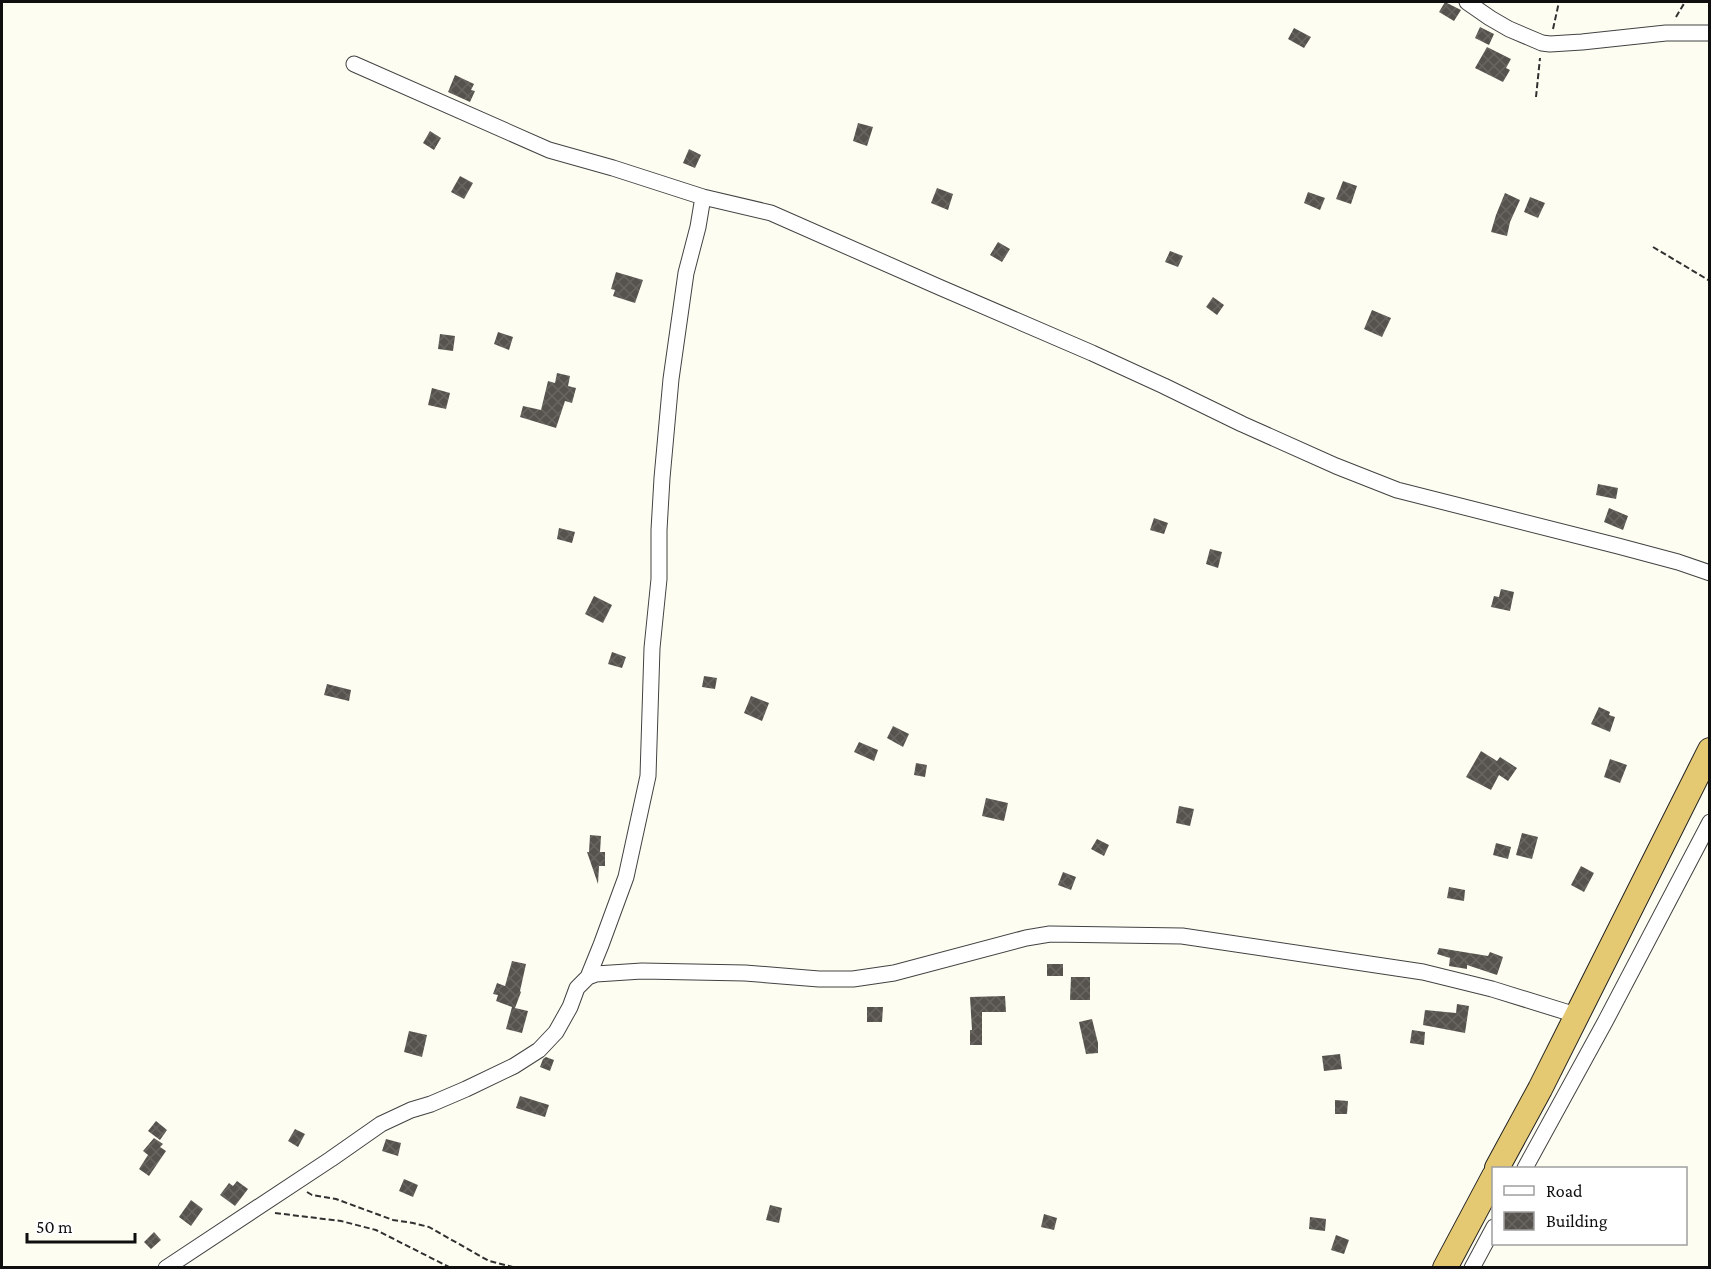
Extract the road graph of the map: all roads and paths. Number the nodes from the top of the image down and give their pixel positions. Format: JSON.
{"nodes":[{"id":1,"x":1467,"y":2,"type":"edge"},
{"id":2,"x":1559,"y":2,"type":"edge"},
{"id":3,"x":1710,"y":33,"type":"edge"},
{"id":4,"x":1546,"y":43,"type":"junction"},
{"id":5,"x":354,"y":64,"type":"dead end"},
{"id":6,"x":1536,"y":97,"type":"dead end"},
{"id":7,"x":703,"y":197,"type":"junction"},
{"id":8,"x":1653,"y":248,"type":"dead end"},
{"id":9,"x":1710,"y":281,"type":"edge"},
{"id":10,"x":1710,"y":573,"type":"edge"},
{"id":11,"x":1710,"y":750,"type":"edge"},
{"id":12,"x":1710,"y":822,"type":"edge"},
{"id":13,"x":588,"y":977,"type":"junction"},
{"id":14,"x":1576,"y":1015,"type":"junction"},
{"id":15,"x":1498,"y":1167,"type":"edge"},
{"id":16,"x":1526,"y":1167,"type":"edge"},
{"id":17,"x":1492,"y":1180,"type":"edge"},
{"id":18,"x":295,"y":1183,"type":"junction"},
{"id":19,"x":255,"y":1210,"type":"junction"},
{"id":20,"x":1492,"y":1231,"type":"edge"},
{"id":21,"x":166,"y":1268,"type":"edge"},
{"id":22,"x":451,"y":1268,"type":"edge"},
{"id":23,"x":516,"y":1268,"type":"edge"},
{"id":24,"x":1445,"y":1268,"type":"edge"},
{"id":25,"x":1472,"y":1268,"type":"edge"}],
"edges":[{"from":1,"to":4,"type":"street"},
{"from":2,"to":4,"type":"path"},
{"from":3,"to":4,"type":"street"},
{"from":4,"to":6,"type":"path"},
{"from":5,"to":7,"type":"street"},
{"from":7,"to":10,"type":"street"},
{"from":7,"to":13,"type":"street"},
{"from":8,"to":9,"type":"path"},
{"from":11,"to":14,"type":"highway"},
{"from":12,"to":16,"type":"street"},
{"from":13,"to":14,"type":"street"},
{"from":13,"to":18,"type":"street"},
{"from":14,"to":15,"type":"highway"},
{"from":17,"to":24,"type":"highway"},
{"from":18,"to":19,"type":"street"},
{"from":18,"to":23,"type":"path"},
{"from":19,"to":21,"type":"street"},
{"from":19,"to":22,"type":"path"},
{"from":20,"to":25,"type":"street"}]}
